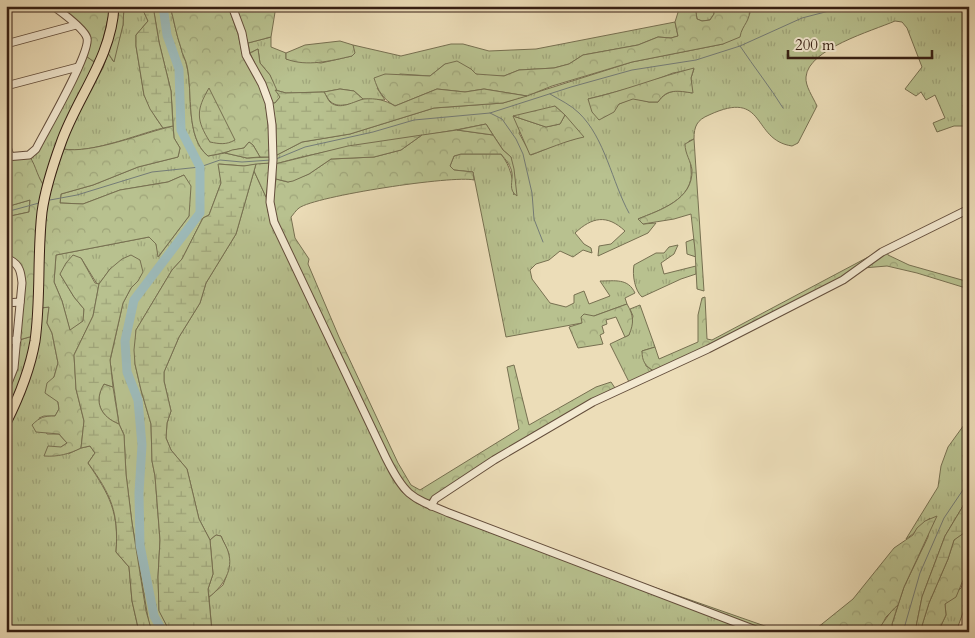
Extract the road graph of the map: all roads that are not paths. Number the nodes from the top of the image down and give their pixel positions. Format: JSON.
{"nodes":[{"id":1,"x":53,"y":6,"type":"edge"},
{"id":2,"x":114,"y":6,"type":"edge"},
{"id":3,"x":232,"y":6,"type":"edge"},
{"id":4,"x":76,"y":25,"type":"junction"},
{"id":5,"x":6,"y":44,"type":"edge"},
{"id":6,"x":78,"y":67,"type":"junction"},
{"id":7,"x":6,"y":86,"type":"edge"},
{"id":8,"x":6,"y":144,"type":"edge"},
{"id":9,"x":8,"y":156,"type":"edge"},
{"id":10,"x":969,"y":209,"type":"edge"},
{"id":11,"x":6,"y":260,"type":"edge"},
{"id":12,"x":20,"y":302,"type":"junction"},
{"id":13,"x":6,"y":303,"type":"edge"},
{"id":14,"x":17,"y":340,"type":"junction"},
{"id":15,"x":6,"y":341,"type":"edge"},
{"id":16,"x":6,"y":388,"type":"edge"},
{"id":17,"x":6,"y":423,"type":"edge"},
{"id":18,"x":431,"y":506,"type":"junction"},
{"id":19,"x":761,"y":632,"type":"edge"}],
"edges":[{"from":1,"to":4,"type":"street"},
{"from":2,"to":17,"type":"main road"},
{"from":3,"to":18,"type":"street"},
{"from":4,"to":5,"type":"street"},
{"from":4,"to":6,"type":"street"},
{"from":6,"to":7,"type":"street"},
{"from":6,"to":9,"type":"street"},
{"from":8,"to":9,"type":"street"},
{"from":10,"to":18,"type":"street"},
{"from":11,"to":12,"type":"street"},
{"from":12,"to":13,"type":"street"},
{"from":12,"to":14,"type":"street"},
{"from":14,"to":15,"type":"street"},
{"from":14,"to":16,"type":"street"},
{"from":18,"to":19,"type":"street"}]}
